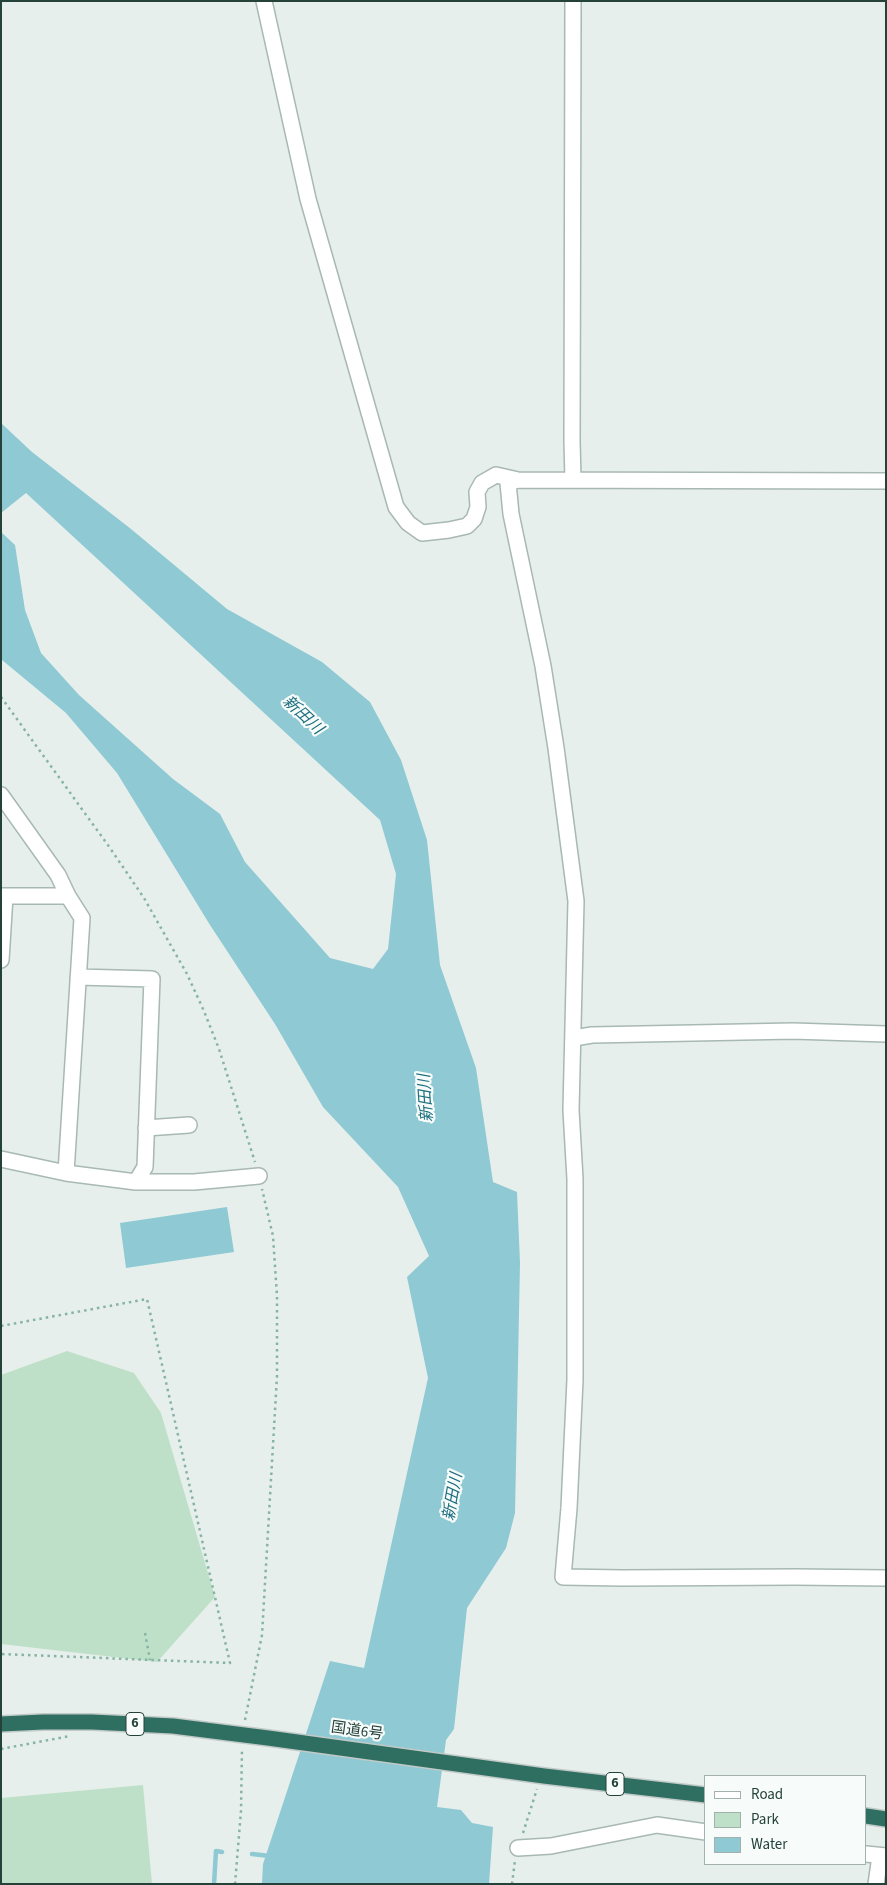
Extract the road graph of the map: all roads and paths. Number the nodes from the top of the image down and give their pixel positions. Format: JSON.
{"nodes":[{"id":1,"x":264,"y":1,"type":"edge"},
{"id":2,"x":573,"y":1,"type":"edge"},
{"id":3,"x":518,"y":480,"type":"junction"},
{"id":4,"x":573,"y":480,"type":"junction"},
{"id":5,"x":886,"y":481,"type":"edge"},
{"id":6,"x":1,"y":697,"type":"edge"},
{"id":7,"x":1,"y":795,"type":"edge"},
{"id":8,"x":3,"y":896,"type":"edge"},
{"id":9,"x":68,"y":896,"type":"junction"},
{"id":10,"x":1,"y":960,"type":"edge"},
{"id":11,"x":78,"y":977,"type":"junction"},
{"id":12,"x":886,"y":1034,"type":"edge"},
{"id":13,"x":574,"y":1038,"type":"junction"},
{"id":14,"x":190,"y":1124,"type":"dead end"},
{"id":15,"x":146,"y":1128,"type":"junction"},
{"id":16,"x":1,"y":1159,"type":"edge"},
{"id":17,"x":66,"y":1173,"type":"junction"},
{"id":18,"x":259,"y":1176,"type":"junction"},
{"id":19,"x":136,"y":1182,"type":"junction"},
{"id":20,"x":1,"y":1326,"type":"edge"},
{"id":21,"x":886,"y":1578,"type":"edge"},
{"id":22,"x":145,"y":1633,"type":"dead end"},
{"id":23,"x":1,"y":1654,"type":"edge"},
{"id":24,"x":150,"y":1660,"type":"junction"},
{"id":25,"x":1,"y":1724,"type":"edge"},
{"id":26,"x":75,"y":1733,"type":"dead end"},
{"id":27,"x":242,"y":1734,"type":"junction"},
{"id":28,"x":1,"y":1749,"type":"edge"},
{"id":29,"x":537,"y":1788,"type":"dead end"},
{"id":30,"x":704,"y":1795,"type":"edge"},
{"id":31,"x":867,"y":1816,"type":"edge"},
{"id":32,"x":886,"y":1819,"type":"edge"},
{"id":33,"x":704,"y":1832,"type":"edge"},
{"id":34,"x":518,"y":1848,"type":"junction"},
{"id":35,"x":877,"y":1855,"type":"edge"},
{"id":36,"x":236,"y":1884,"type":"edge"},
{"id":37,"x":512,"y":1884,"type":"edge"},
{"id":38,"x":876,"y":1884,"type":"edge"}],
"edges":[{"from":1,"to":3,"type":"street"},
{"from":2,"to":4,"type":"street"},
{"from":3,"to":4,"type":"street"},
{"from":3,"to":13,"type":"street"},
{"from":4,"to":5,"type":"street"},
{"from":6,"to":18,"type":"path"},
{"from":7,"to":9,"type":"street"},
{"from":8,"to":9,"type":"street"},
{"from":8,"to":10,"type":"street"},
{"from":9,"to":11,"type":"street"},
{"from":11,"to":15,"type":"street"},
{"from":11,"to":17,"type":"street"},
{"from":12,"to":13,"type":"street"},
{"from":13,"to":21,"type":"street"},
{"from":14,"to":15,"type":"street"},
{"from":15,"to":19,"type":"street"},
{"from":16,"to":17,"type":"street"},
{"from":17,"to":19,"type":"street"},
{"from":18,"to":19,"type":"street"},
{"from":18,"to":27,"type":"path"},
{"from":20,"to":24,"type":"path"},
{"from":22,"to":24,"type":"path"},
{"from":23,"to":24,"type":"path"},
{"from":25,"to":27,"type":"highway","name":"国道6号","number":"6"},
{"from":26,"to":28,"type":"path"},
{"from":27,"to":30,"type":"highway","name":"国道6号","number":"6"},
{"from":27,"to":36,"type":"path"},
{"from":29,"to":34,"type":"path"},
{"from":31,"to":32,"type":"highway"},
{"from":33,"to":34,"type":"street"},
{"from":34,"to":37,"type":"path"},
{"from":35,"to":38,"type":"street"}]}
